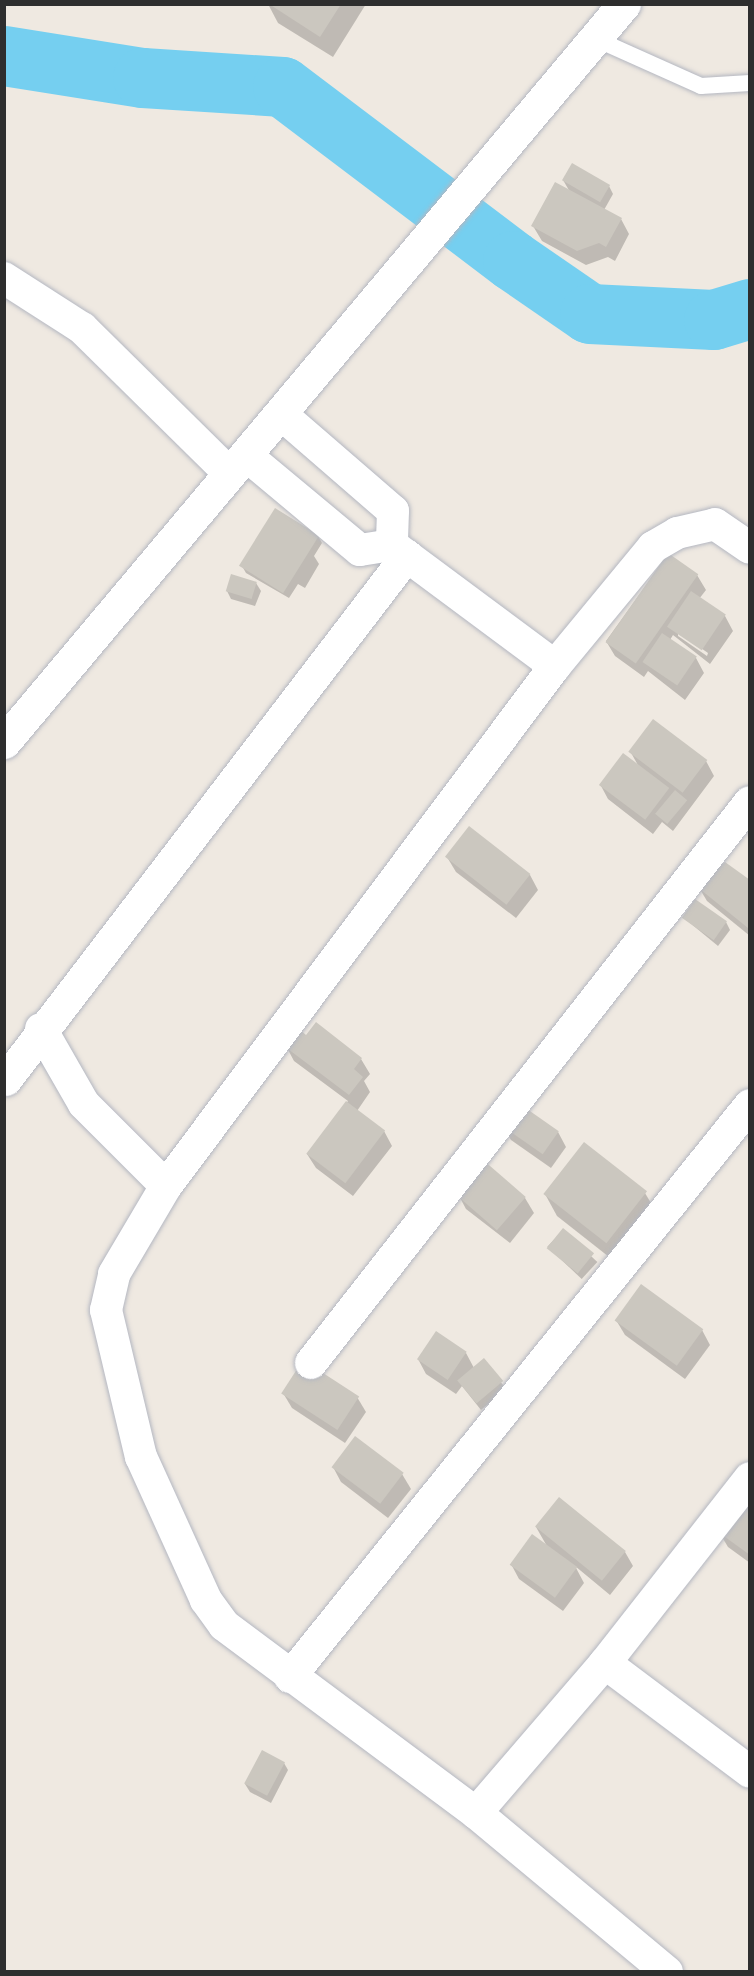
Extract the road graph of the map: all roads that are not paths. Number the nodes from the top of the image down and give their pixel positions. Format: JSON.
{"nodes":[{"id":1,"x":624,"y":4,"type":"edge"},
{"id":2,"x":596,"y":39,"type":"junction"},
{"id":3,"x":750,"y":83,"type":"edge"},
{"id":4,"x":4,"y":278,"type":"edge"},
{"id":5,"x":281,"y":414,"type":"junction"},
{"id":6,"x":238,"y":465,"type":"junction"},
{"id":7,"x":750,"y":548,"type":"edge"},
{"id":8,"x":400,"y":550,"type":"junction"},
{"id":9,"x":555,"y":666,"type":"junction"},
{"id":10,"x":4,"y":742,"type":"edge"},
{"id":11,"x":750,"y":802,"type":"edge"},
{"id":12,"x":41,"y":1029,"type":"junction"},
{"id":13,"x":6,"y":1080,"type":"edge"},
{"id":14,"x":750,"y":1105,"type":"edge"},
{"id":15,"x":166,"y":1186,"type":"junction"},
{"id":16,"x":311,"y":1363,"type":"dead end"},
{"id":17,"x":750,"y":1478,"type":"edge"},
{"id":18,"x":605,"y":1663,"type":"junction"},
{"id":19,"x":290,"y":1677,"type":"junction"},
{"id":20,"x":750,"y":1772,"type":"edge"},
{"id":21,"x":476,"y":1814,"type":"junction"},
{"id":22,"x":668,"y":1971,"type":"edge"}],
"edges":[{"from":1,"to":2,"type":"main road"},
{"from":2,"to":3,"type":"lane"},
{"from":2,"to":5,"type":"main road"},
{"from":4,"to":6,"type":"street"},
{"from":5,"to":6,"type":"main road"},
{"from":5,"to":8,"type":"street"},
{"from":6,"to":8,"type":"street"},
{"from":6,"to":10,"type":"main road"},
{"from":7,"to":9,"type":"street"},
{"from":8,"to":9,"type":"street"},
{"from":8,"to":12,"type":"street"},
{"from":9,"to":15,"type":"street"},
{"from":11,"to":16,"type":"street"},
{"from":12,"to":13,"type":"street"},
{"from":12,"to":15,"type":"street"},
{"from":14,"to":19,"type":"street"},
{"from":15,"to":19,"type":"street"},
{"from":17,"to":18,"type":"street"},
{"from":18,"to":20,"type":"street"},
{"from":18,"to":21,"type":"street"},
{"from":19,"to":21,"type":"street"},
{"from":21,"to":22,"type":"street"}]}
